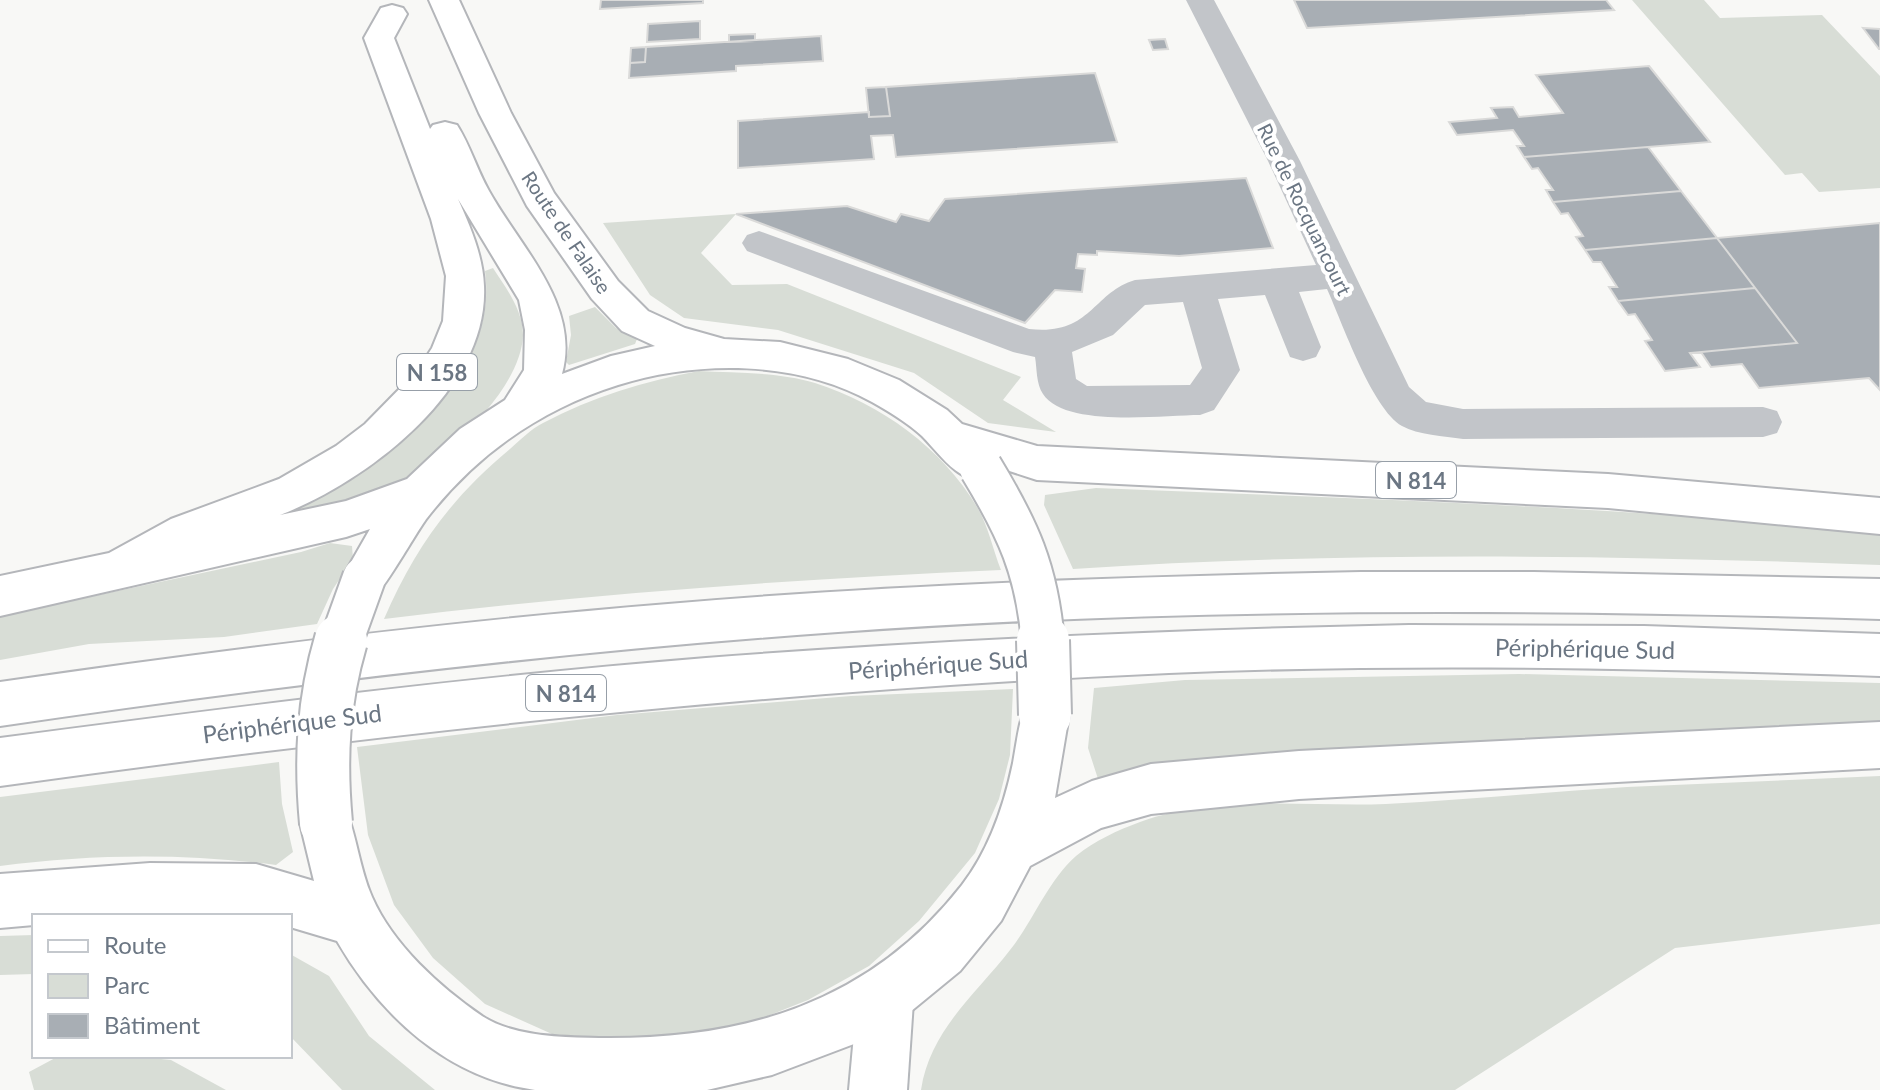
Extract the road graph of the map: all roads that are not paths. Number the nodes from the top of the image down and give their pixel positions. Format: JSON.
{"nodes":[{"id":1,"x":444,"y":0,"type":"edge"},
{"id":2,"x":1200,"y":0,"type":"edge"},
{"id":3,"x":389,"y":7,"type":"edge"},
{"id":4,"x":759,"y":243,"type":"dead end"},
{"id":5,"x":1338,"y":276,"type":"junction"},
{"id":6,"x":1277,"y":281,"type":"junction"},
{"id":7,"x":1197,"y":288,"type":"junction"},
{"id":8,"x":1052,"y":345,"type":"junction"},
{"id":9,"x":1303,"y":347,"type":"dead end"},
{"id":10,"x":732,"y":353,"type":"junction"},
{"id":11,"x":520,"y":410,"type":"junction"},
{"id":12,"x":1763,"y":422,"type":"dead end"},
{"id":13,"x":968,"y":453,"type":"junction"},
{"id":14,"x":419,"y":493,"type":"junction"},
{"id":15,"x":1880,"y":516,"type":"edge"},
{"id":16,"x":117,"y":570,"type":"junction"},
{"id":17,"x":0,"y":596,"type":"edge"},
{"id":18,"x":1880,"y":599,"type":"edge"},
{"id":19,"x":1880,"y":655,"type":"edge"},
{"id":20,"x":0,"y":704,"type":"edge"},
{"id":21,"x":1880,"y":745,"type":"edge"},
{"id":22,"x":0,"y":762,"type":"edge"},
{"id":23,"x":1013,"y":847,"type":"junction"},
{"id":24,"x":0,"y":901,"type":"edge"},
{"id":25,"x":354,"y":919,"type":"junction"},
{"id":26,"x":885,"y":1002,"type":"junction"},
{"id":27,"x":642,"y":1087,"type":"edge"},
{"id":28,"x":878,"y":1090,"type":"edge"}],
"edges":[{"from":1,"to":10,"type":"main road","name":"Route de Falaise"},
{"from":2,"to":5,"type":"street","name":"Rue de Rocquancourt"},
{"from":3,"to":11,"type":"main road","number":"N 158"},
{"from":3,"to":16,"type":"main road","number":"N 158"},
{"from":4,"to":8,"type":"street"},
{"from":5,"to":6,"type":"street"},
{"from":5,"to":12,"type":"street","name":"Rue de Rocquancourt"},
{"from":6,"to":7,"type":"street"},
{"from":6,"to":9,"type":"street"},
{"from":7,"to":8,"type":"street"},
{"from":7,"to":8,"type":"street"},
{"from":10,"to":11,"type":"main road"},
{"from":10,"to":13,"type":"main road"},
{"from":11,"to":14,"type":"main road"},
{"from":13,"to":15,"type":"main road","number":"N 814"},
{"from":13,"to":23,"type":"main road","bridge":true},
{"from":14,"to":16,"type":"main road"},
{"from":14,"to":25,"type":"main road","bridge":true},
{"from":16,"to":17,"type":"main road"},
{"from":18,"to":20,"type":"main road"},
{"from":19,"to":22,"type":"main road","name":"Périphérique Sud","number":"N 814"},
{"from":21,"to":23,"type":"main road"},
{"from":23,"to":26,"type":"main road"},
{"from":24,"to":25,"type":"main road"},
{"from":25,"to":27,"type":"main road"},
{"from":26,"to":27,"type":"main road"},
{"from":26,"to":28,"type":"main road"}]}
